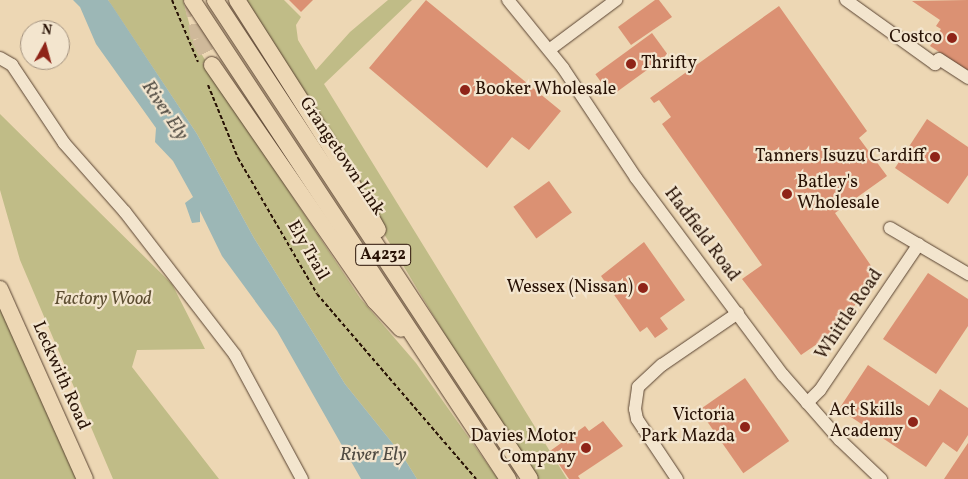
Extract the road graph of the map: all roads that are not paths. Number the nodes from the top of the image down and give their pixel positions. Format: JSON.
{"nodes":[{"id":1,"x":192,"y":0,"type":"edge"},
{"id":2,"x":215,"y":0,"type":"edge"},
{"id":3,"x":237,"y":0,"type":"edge"},
{"id":4,"x":508,"y":0,"type":"edge"},
{"id":5,"x":616,"y":0,"type":"edge"},
{"id":6,"x":846,"y":0,"type":"edge"},
{"id":7,"x":549,"y":50,"type":"junction"},
{"id":8,"x":0,"y":58,"type":"edge"},
{"id":9,"x":206,"y":65,"type":"tunnel mouth"},
{"id":10,"x":968,"y":78,"type":"edge"},
{"id":11,"x":890,"y":228,"type":"dead end"},
{"id":12,"x":919,"y":244,"type":"junction"},
{"id":13,"x":966,"y":269,"type":"edge"},
{"id":14,"x":404,"y":286,"type":"junction"},
{"id":15,"x":0,"y":289,"type":"edge"},
{"id":16,"x":738,"y":313,"type":"junction"},
{"id":17,"x":427,"y":356,"type":"junction"},
{"id":18,"x":807,"y":403,"type":"junction"},
{"id":19,"x":85,"y":479,"type":"edge"},
{"id":20,"x":302,"y":479,"type":"edge"},
{"id":21,"x":508,"y":479,"type":"edge"},
{"id":22,"x":530,"y":479,"type":"edge"},
{"id":23,"x":677,"y":479,"type":"edge"},
{"id":24,"x":881,"y":479,"type":"edge"}],
"edges":[{"from":1,"to":17,"type":"main road","number":"A4232"},
{"from":2,"to":14,"type":"main road","name":"Grangetown Link","number":"A4232"},
{"from":3,"to":14,"type":"main road"},
{"from":4,"to":7,"type":"street","name":"Hadfield Road"},
{"from":5,"to":7,"type":"street"},
{"from":6,"to":10,"type":"street"},
{"from":7,"to":16,"type":"street","name":"Hadfield Road"},
{"from":8,"to":20,"type":"street"},
{"from":9,"to":17,"type":"main road"},
{"from":11,"to":12,"type":"street"},
{"from":12,"to":13,"type":"street"},
{"from":12,"to":18,"type":"street","name":"Whittle Road"},
{"from":14,"to":22,"type":"main road","name":"Grangetown Link","number":"A4232"},
{"from":15,"to":19,"type":"main road","name":"Leckwith Road"},
{"from":16,"to":18,"type":"street","name":"Hadfield Road"},
{"from":16,"to":23,"type":"street"},
{"from":17,"to":21,"type":"main road","number":"A4232"},
{"from":18,"to":24,"type":"street","name":"Hadfield Road"}]}
